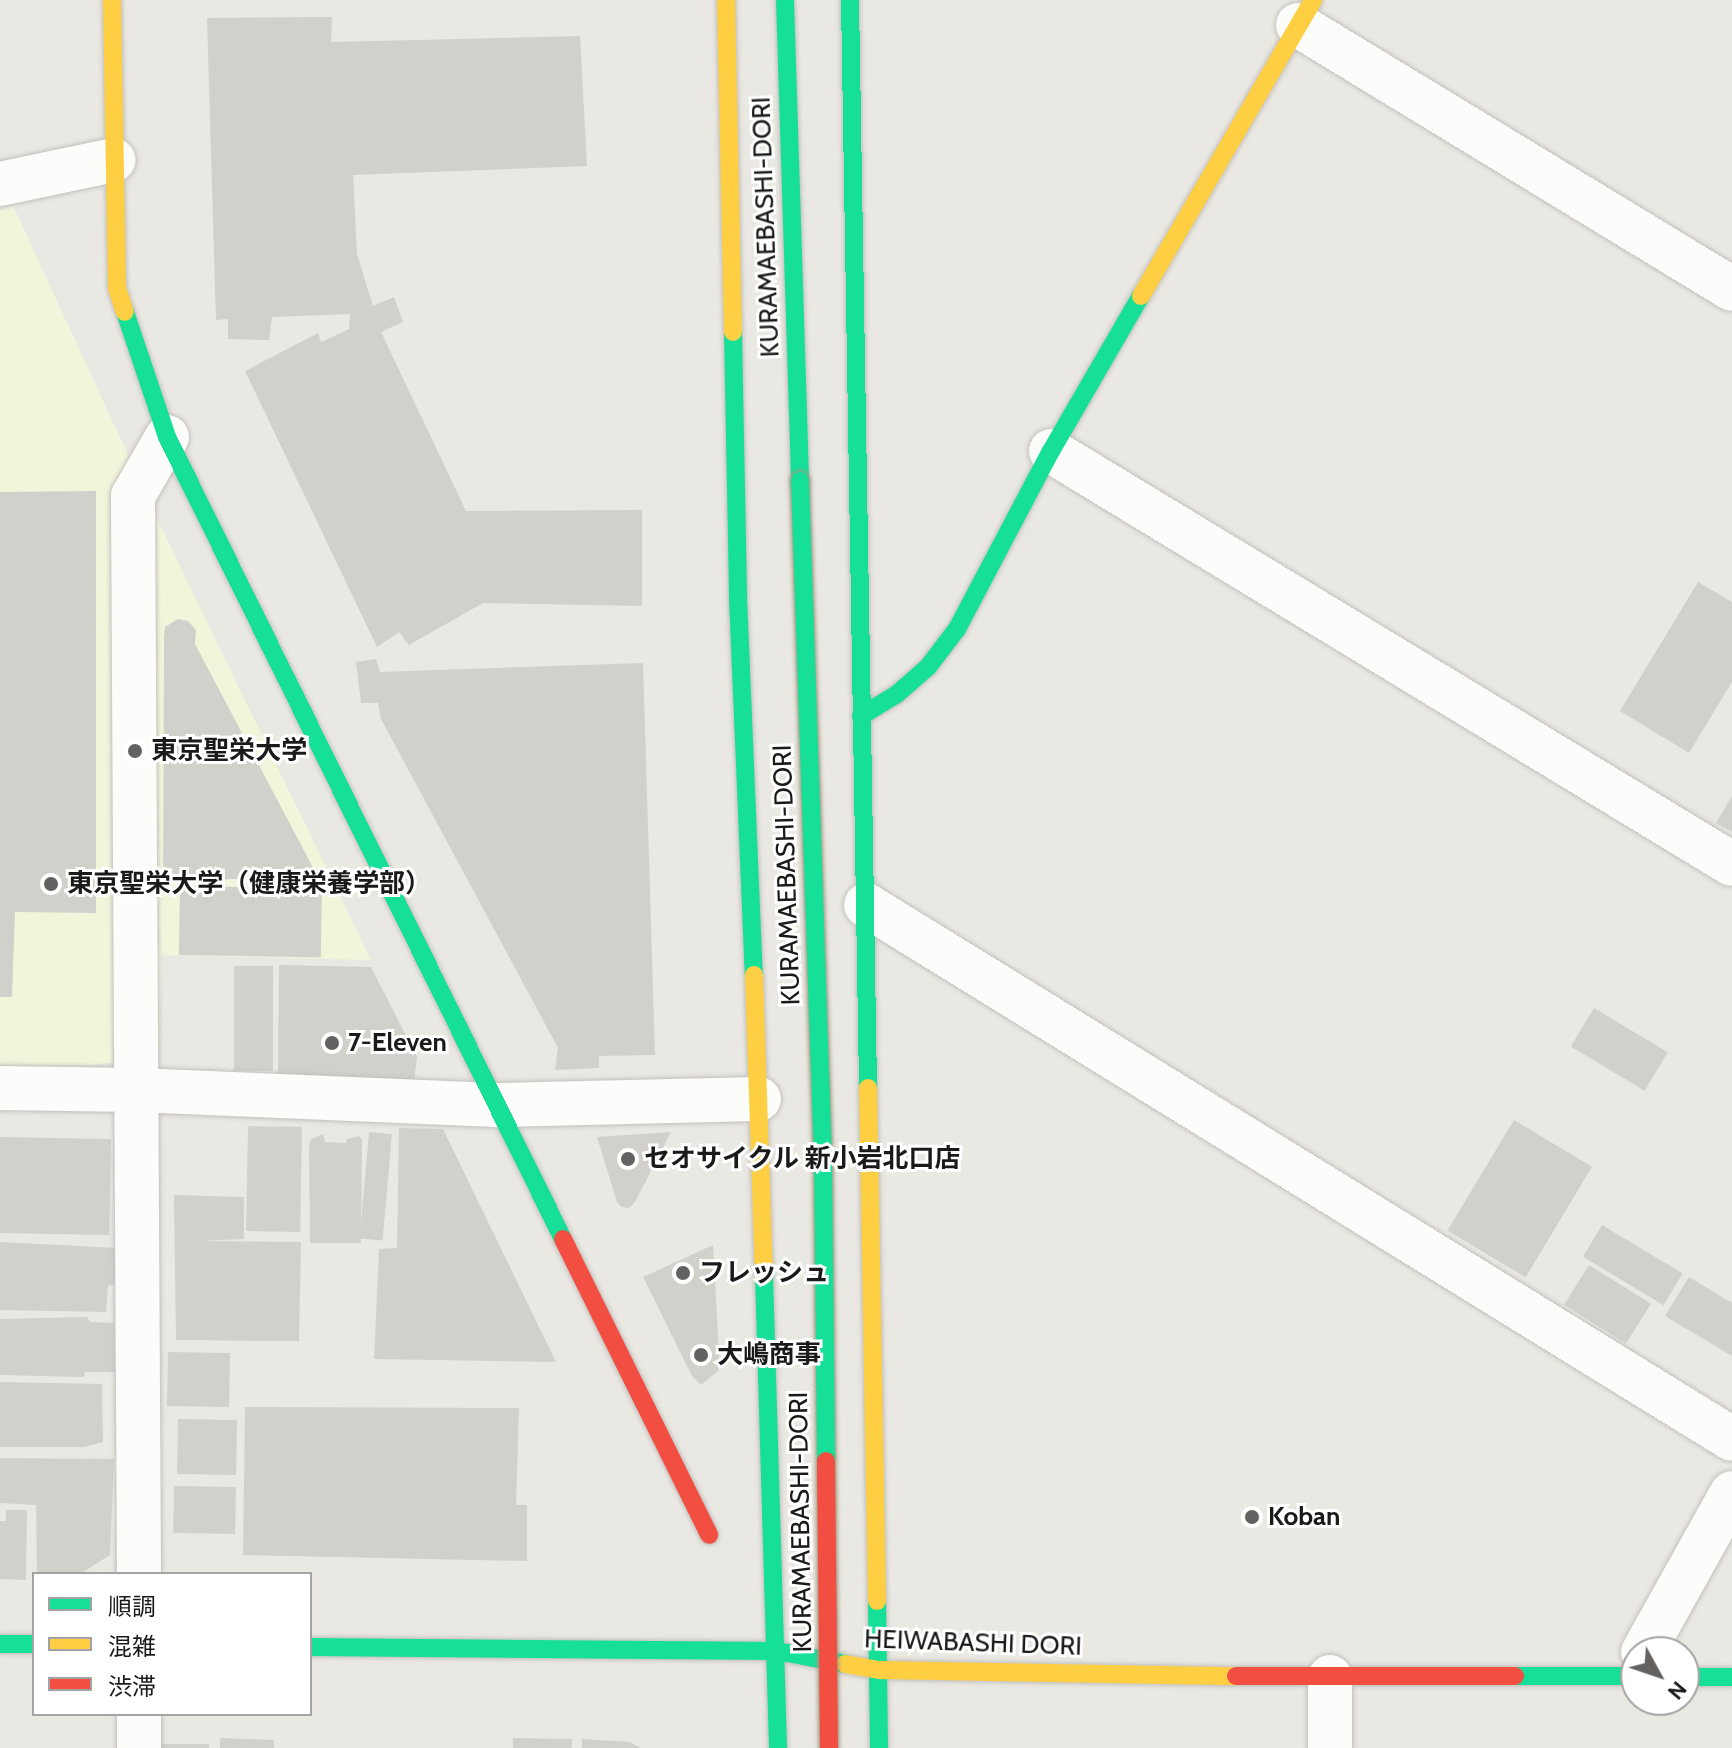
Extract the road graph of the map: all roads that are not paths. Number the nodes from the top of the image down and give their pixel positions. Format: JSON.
{"nodes":[{"id":1,"x":112,"y":0,"type":"edge"},
{"id":2,"x":726,"y":0,"type":"edge"},
{"id":3,"x":785,"y":0,"type":"edge"},
{"id":4,"x":850,"y":0,"type":"edge"},
{"id":5,"x":1305,"y":13,"type":"edge"},
{"id":6,"x":114,"y":160,"type":"junction"},
{"id":7,"x":0,"y":184,"type":"edge"},
{"id":8,"x":1732,"y":289,"type":"edge"},
{"id":9,"x":167,"y":437,"type":"junction"},
{"id":10,"x":1051,"y":451,"type":"junction"},
{"id":11,"x":861,"y":716,"type":"junction"},
{"id":12,"x":1732,"y":864,"type":"edge"},
{"id":13,"x":866,"y":905,"type":"junction"},
{"id":14,"x":0,"y":1088,"type":"edge"},
{"id":15,"x":136,"y":1090,"type":"junction"},
{"id":16,"x":759,"y":1099,"type":"junction"},
{"id":17,"x":498,"y":1105,"type":"junction"},
{"id":18,"x":1732,"y":1439,"type":"edge"},
{"id":19,"x":1732,"y":1493,"type":"edge"},
{"id":20,"x":709,"y":1535,"type":"dead end"},
{"id":21,"x":139,"y":1572,"type":"edge"},
{"id":22,"x":1653,"y":1636,"type":"edge"},
{"id":23,"x":0,"y":1644,"type":"edge"},
{"id":24,"x":32,"y":1644,"type":"edge"},
{"id":25,"x":312,"y":1647,"type":"edge"},
{"id":26,"x":777,"y":1651,"type":"junction"},
{"id":27,"x":1620,"y":1668,"type":"edge"},
{"id":28,"x":880,"y":1670,"type":"junction"},
{"id":29,"x":1330,"y":1677,"type":"junction"},
{"id":30,"x":1700,"y":1677,"type":"edge"},
{"id":31,"x":1732,"y":1677,"type":"edge"},
{"id":32,"x":139,"y":1716,"type":"edge"},
{"id":33,"x":139,"y":1748,"type":"edge"},
{"id":34,"x":778,"y":1748,"type":"edge"},
{"id":35,"x":829,"y":1748,"type":"edge"},
{"id":36,"x":879,"y":1748,"type":"edge"},
{"id":37,"x":1330,"y":1748,"type":"edge"}],
"edges":[{"from":1,"to":6,"type":"main road"},
{"from":2,"to":16,"type":"main road"},
{"from":3,"to":35,"type":"main road","name":"KURAMAEBASHI-DORI","bridge":true},
{"from":4,"to":11,"type":"main road"},
{"from":5,"to":8,"type":"street"},
{"from":5,"to":10,"type":"main road"},
{"from":6,"to":7,"type":"street"},
{"from":6,"to":9,"type":"main road"},
{"from":9,"to":15,"type":"street"},
{"from":9,"to":17,"type":"main road"},
{"from":10,"to":11,"type":"main road"},
{"from":10,"to":12,"type":"street"},
{"from":11,"to":13,"type":"main road"},
{"from":13,"to":18,"type":"street"},
{"from":13,"to":28,"type":"main road"},
{"from":14,"to":15,"type":"street"},
{"from":15,"to":17,"type":"street"},
{"from":15,"to":21,"type":"street"},
{"from":16,"to":17,"type":"street"},
{"from":16,"to":26,"type":"main road"},
{"from":17,"to":20,"type":"main road"},
{"from":19,"to":22,"type":"street"},
{"from":23,"to":24,"type":"main road"},
{"from":25,"to":26,"type":"main road","name":"HEIWABASHI DORI"},
{"from":26,"to":28,"type":"main road","name":"HEIWABASHI DORI"},
{"from":26,"to":34,"type":"main road"},
{"from":27,"to":29,"type":"main road","name":"HEIWABASHI DORI"},
{"from":28,"to":29,"type":"main road","name":"HEIWABASHI DORI"},
{"from":28,"to":36,"type":"main road"},
{"from":29,"to":37,"type":"street"},
{"from":30,"to":31,"type":"main road"},
{"from":32,"to":33,"type":"street"}]}
